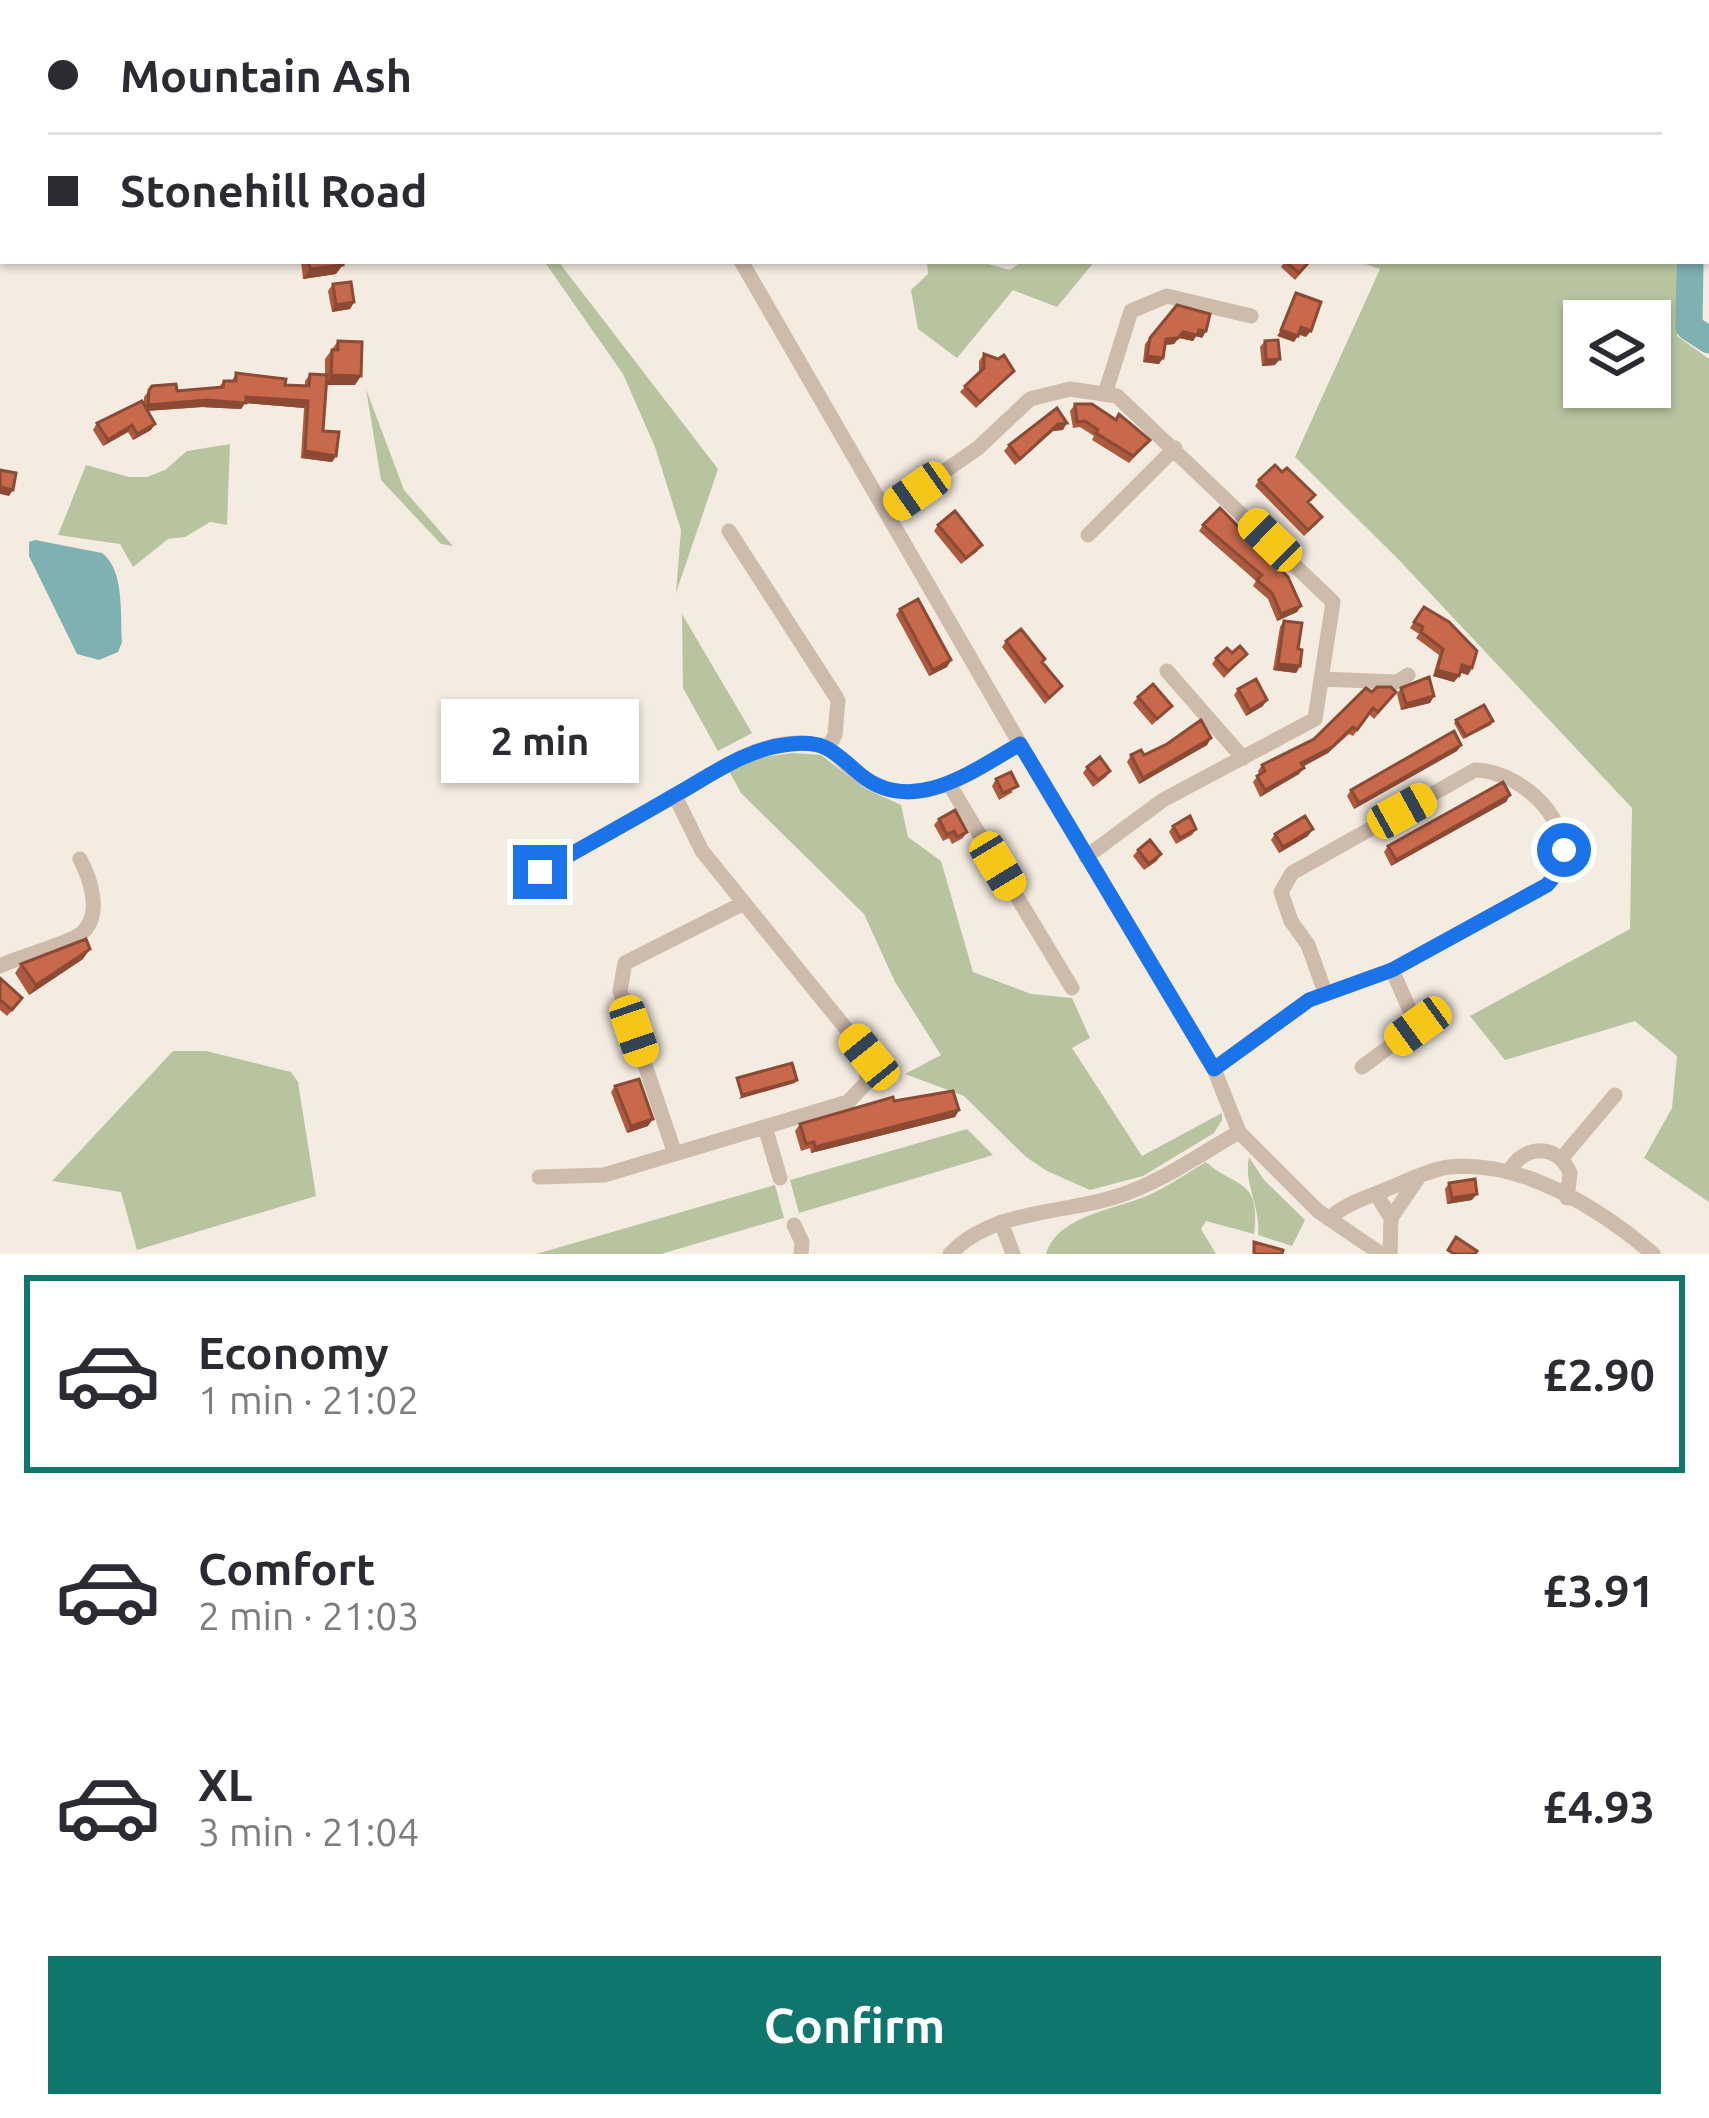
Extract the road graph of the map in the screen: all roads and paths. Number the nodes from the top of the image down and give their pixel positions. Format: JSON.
{"nodes":[{"id":1,"x":743,"y":264,"type":"edge"},
{"id":2,"x":1251,"y":316,"type":"dead end"},
{"id":3,"x":1105,"y":394,"type":"junction"},
{"id":4,"x":1175,"y":448,"type":"junction"},
{"id":5,"x":886,"y":512,"type":"junction"},
{"id":6,"x":729,"y":531,"type":"dead end"},
{"id":7,"x":1088,"y":535,"type":"dead end"},
{"id":8,"x":1166,"y":671,"type":"dead end"},
{"id":9,"x":1408,"y":675,"type":"dead end"},
{"id":10,"x":1321,"y":679,"type":"junction"},
{"id":11,"x":1020,"y":744,"type":"junction"},
{"id":12,"x":829,"y":746,"type":"junction"},
{"id":13,"x":1243,"y":758,"type":"junction"},
{"id":14,"x":949,"y":784,"type":"junction"},
{"id":15,"x":675,"y":796,"type":"junction"},
{"id":16,"x":1086,"y":857,"type":"junction"},
{"id":17,"x":80,"y":859,"type":"dead end"},
{"id":18,"x":540,"y":872,"type":"dead end"},
{"id":19,"x":744,"y":903,"type":"junction"},
{"id":20,"x":0,"y":966,"type":"edge"},
{"id":21,"x":1392,"y":970,"type":"junction"},
{"id":22,"x":1072,"y":988,"type":"dead end"},
{"id":23,"x":1325,"y":992,"type":"junction"},
{"id":24,"x":1361,"y":1066,"type":"dead end"},
{"id":25,"x":1214,"y":1069,"type":"junction"},
{"id":26,"x":1615,"y":1095,"type":"dead end"},
{"id":27,"x":765,"y":1126,"type":"junction"},
{"id":28,"x":1239,"y":1132,"type":"junction"},
{"id":29,"x":676,"y":1154,"type":"junction"},
{"id":30,"x":1562,"y":1158,"type":"junction"},
{"id":31,"x":1509,"y":1172,"type":"junction"},
{"id":32,"x":1420,"y":1176,"type":"junction"},
{"id":33,"x":539,"y":1177,"type":"dead end"},
{"id":34,"x":780,"y":1178,"type":"dead end"},
{"id":35,"x":1376,"y":1194,"type":"junction"},
{"id":36,"x":1567,"y":1198,"type":"junction"},
{"id":37,"x":1391,"y":1218,"type":"junction"},
{"id":38,"x":1329,"y":1219,"type":"junction"},
{"id":39,"x":1001,"y":1222,"type":"junction"},
{"id":40,"x":794,"y":1225,"type":"dead end"},
{"id":41,"x":801,"y":1254,"type":"edge"},
{"id":42,"x":950,"y":1254,"type":"edge"},
{"id":43,"x":1013,"y":1254,"type":"edge"},
{"id":44,"x":1379,"y":1254,"type":"edge"},
{"id":45,"x":1390,"y":1254,"type":"edge"},
{"id":46,"x":1653,"y":1254,"type":"edge"}],
"edges":[{"from":1,"to":5,"type":"street"},
{"from":2,"to":3,"type":"street"},
{"from":3,"to":4,"type":"street"},
{"from":3,"to":5,"type":"street"},
{"from":4,"to":7,"type":"street"},
{"from":4,"to":10,"type":"street"},
{"from":5,"to":11,"type":"street"},
{"from":6,"to":12,"type":"street"},
{"from":8,"to":13,"type":"street"},
{"from":9,"to":10,"type":"street"},
{"from":10,"to":13,"type":"street"},
{"from":11,"to":14,"type":"street"},
{"from":11,"to":16,"type":"street"},
{"from":12,"to":14,"type":"street"},
{"from":12,"to":15,"type":"street"},
{"from":13,"to":16,"type":"street"},
{"from":14,"to":22,"type":"street"},
{"from":15,"to":18,"type":"street"},
{"from":15,"to":19,"type":"street"},
{"from":16,"to":25,"type":"street"},
{"from":17,"to":20,"type":"street"},
{"from":19,"to":27,"type":"street"},
{"from":19,"to":29,"type":"street"},
{"from":21,"to":23,"type":"street"},
{"from":21,"to":23,"type":"street"},
{"from":21,"to":24,"type":"street"},
{"from":23,"to":25,"type":"street"},
{"from":25,"to":28,"type":"street"},
{"from":26,"to":30,"type":"street"},
{"from":27,"to":29,"type":"street"},
{"from":27,"to":34,"type":"street"},
{"from":28,"to":38,"type":"street"},
{"from":28,"to":39,"type":"street"},
{"from":29,"to":33,"type":"street"},
{"from":30,"to":31,"type":"street"},
{"from":30,"to":36,"type":"street"},
{"from":31,"to":32,"type":"street"},
{"from":31,"to":36,"type":"street"},
{"from":32,"to":35,"type":"street"},
{"from":32,"to":37,"type":"street"},
{"from":35,"to":37,"type":"street"},
{"from":35,"to":38,"type":"street"},
{"from":36,"to":46,"type":"street"},
{"from":37,"to":45,"type":"street"},
{"from":38,"to":44,"type":"street"},
{"from":39,"to":42,"type":"street"},
{"from":39,"to":43,"type":"street"},
{"from":40,"to":41,"type":"street"}]}
